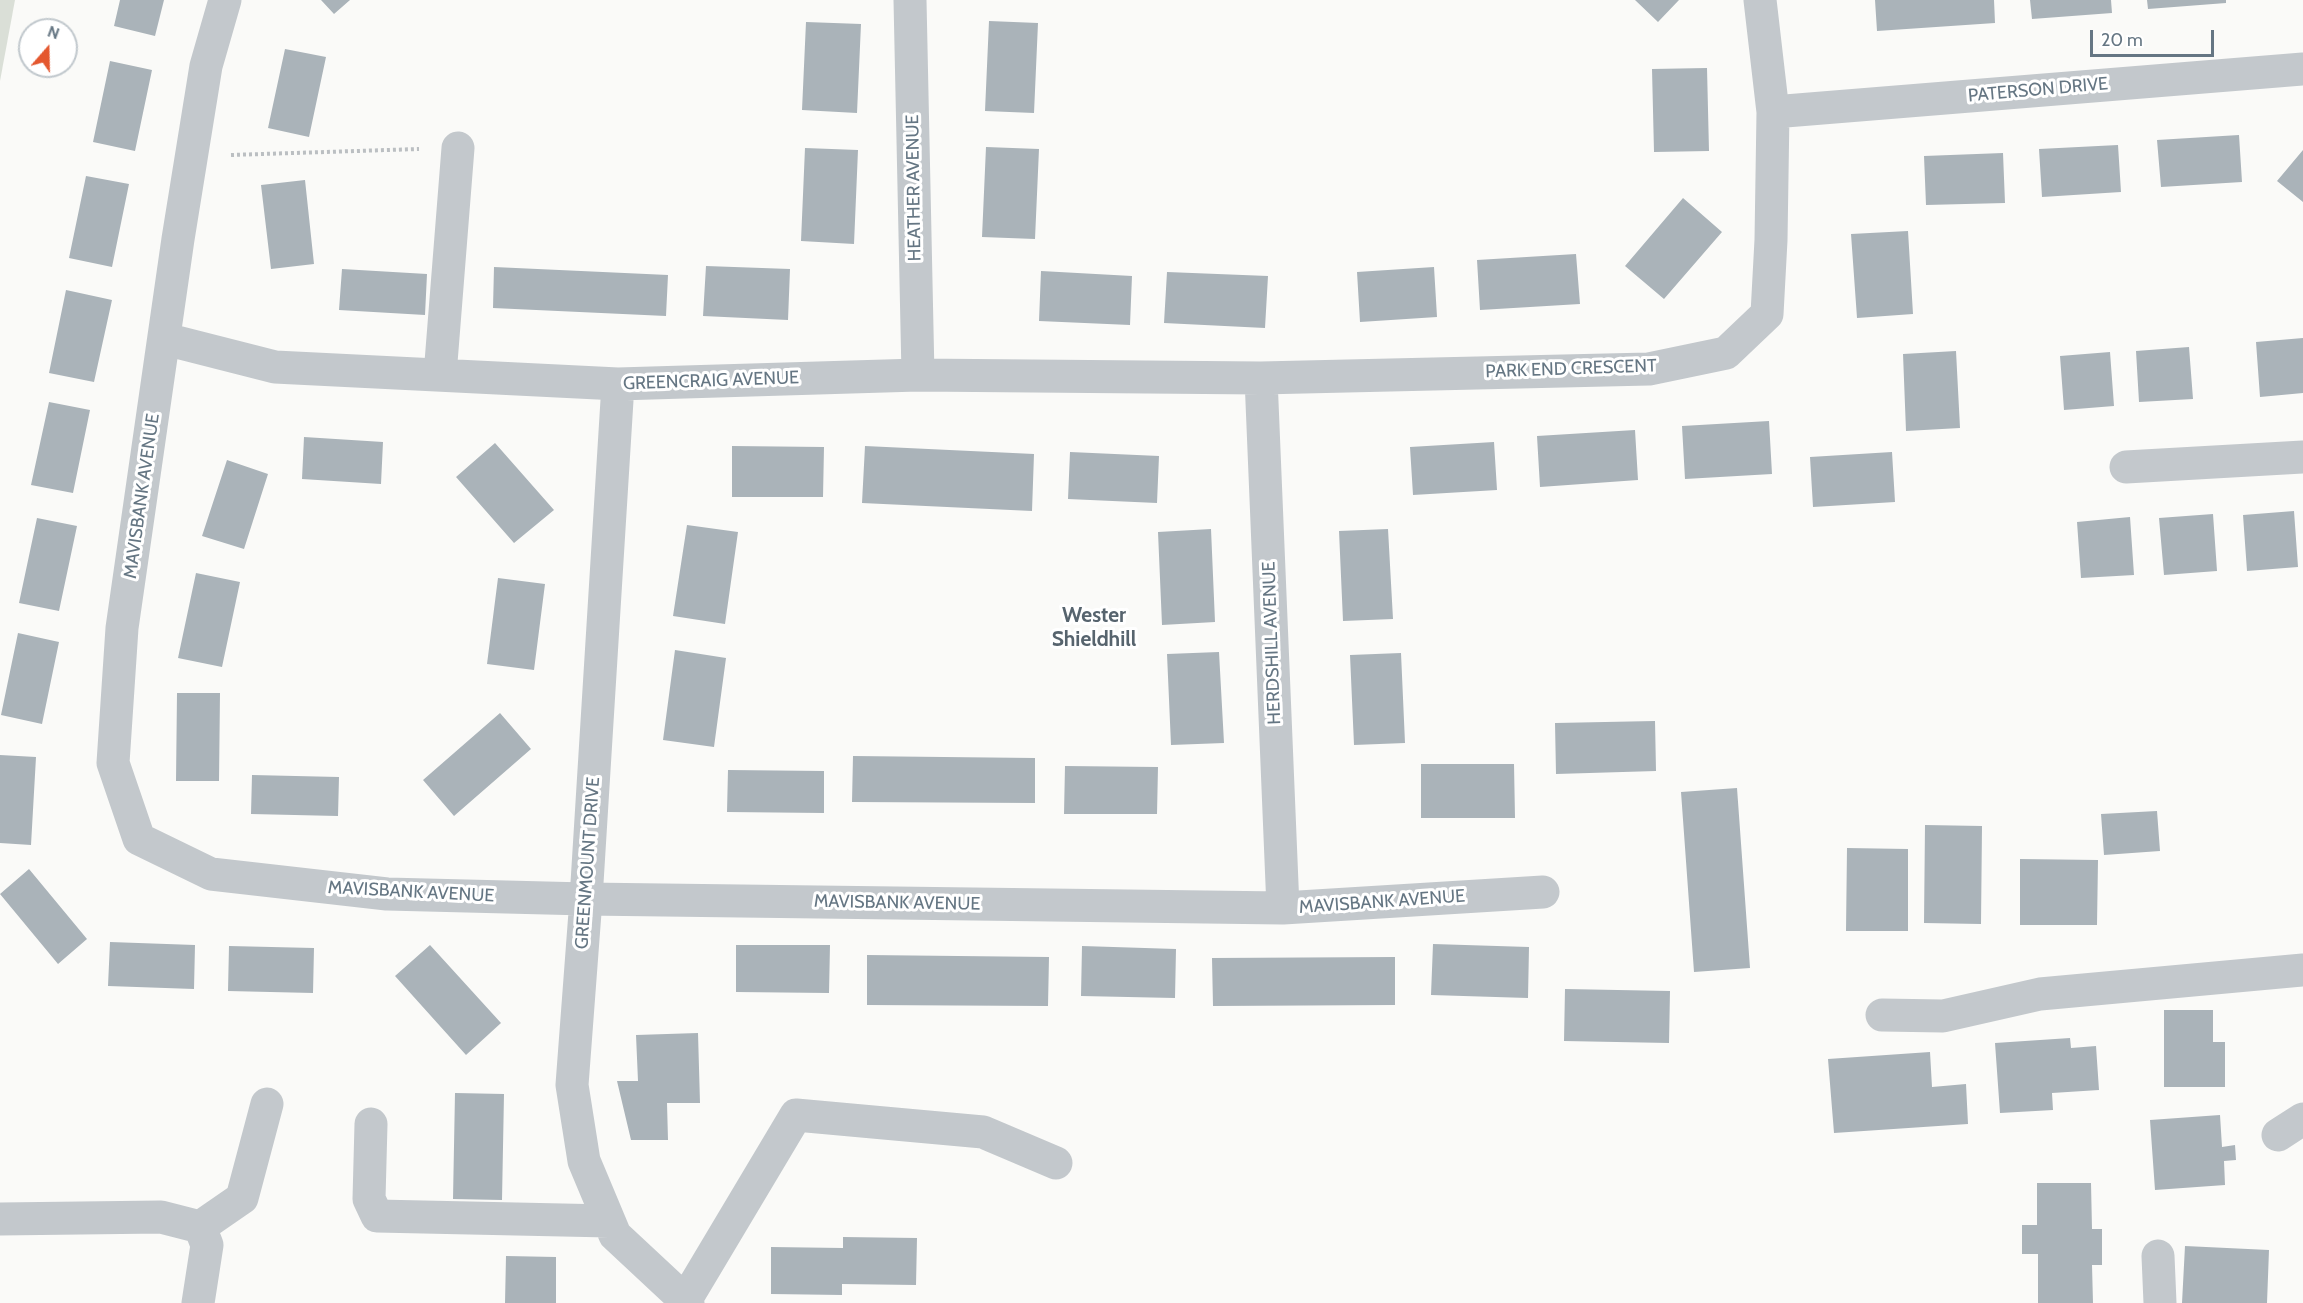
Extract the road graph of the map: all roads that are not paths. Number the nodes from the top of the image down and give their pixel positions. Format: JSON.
{"nodes":[{"id":1,"x":225,"y":0,"type":"edge"},
{"id":2,"x":909,"y":0,"type":"edge"},
{"id":3,"x":1760,"y":0,"type":"edge"},
{"id":4,"x":2303,"y":69,"type":"edge"},
{"id":5,"x":1773,"y":112,"type":"junction"},
{"id":6,"x":458,"y":148,"type":"road end"},
{"id":7,"x":165,"y":339,"type":"junction"},
{"id":8,"x":440,"y":375,"type":"junction"},
{"id":9,"x":918,"y":375,"type":"junction"},
{"id":10,"x":1261,"y":378,"type":"junction"},
{"id":11,"x":618,"y":384,"type":"junction"},
{"id":12,"x":2303,"y":457,"type":"edge"},
{"id":13,"x":2126,"y":467,"type":"dead end"},
{"id":14,"x":1543,"y":892,"type":"dead end"},
{"id":15,"x":586,"y":899,"type":"junction"},
{"id":16,"x":1283,"y":908,"type":"junction"},
{"id":17,"x":2303,"y":970,"type":"edge"},
{"id":18,"x":1882,"y":1015,"type":"dead end"},
{"id":19,"x":267,"y":1104,"type":"dead end"},
{"id":20,"x":371,"y":1124,"type":"dead end"},
{"id":21,"x":1056,"y":1162,"type":"dead end"},
{"id":22,"x":0,"y":1219,"type":"edge"},
{"id":23,"x":609,"y":1221,"type":"junction"},
{"id":24,"x":200,"y":1227,"type":"junction"},
{"id":25,"x":2158,"y":1256,"type":"dead end"},
{"id":26,"x":686,"y":1302,"type":"edge"},
{"id":27,"x":198,"y":1303,"type":"edge"},
{"id":28,"x":2160,"y":1303,"type":"edge"}],
"edges":[{"from":1,"to":7,"type":"street","name":"MAVISBANK AVENUE"},
{"from":2,"to":9,"type":"street","name":"HEATHER AVENUE"},
{"from":3,"to":5,"type":"street","name":"PARK END CRESCENT"},
{"from":4,"to":5,"type":"street","name":"PATERSON DRIVE"},
{"from":5,"to":10,"type":"street","name":"PARK END CRESCENT"},
{"from":6,"to":8,"type":"street"},
{"from":7,"to":8,"type":"street","name":"GREENCRAIG AVENUE"},
{"from":7,"to":15,"type":"street","name":"MAVISBANK AVENUE"},
{"from":8,"to":11,"type":"street","name":"GREENCRAIG AVENUE"},
{"from":9,"to":10,"type":"street","name":"GREENCRAIG AVENUE"},
{"from":9,"to":11,"type":"street","name":"GREENCRAIG AVENUE"},
{"from":10,"to":16,"type":"street","name":"HERDSHILL AVENUE"},
{"from":11,"to":15,"type":"street","name":"GREENMOUNT DRIVE"},
{"from":12,"to":13,"type":"street"},
{"from":14,"to":16,"type":"street","name":"MAVISBANK AVENUE"},
{"from":15,"to":16,"type":"street","name":"MAVISBANK AVENUE"},
{"from":15,"to":23,"type":"street","name":"GREENMOUNT DRIVE"},
{"from":17,"to":18,"type":"street"},
{"from":19,"to":24,"type":"street"},
{"from":20,"to":23,"type":"street"},
{"from":21,"to":26,"type":"street"},
{"from":22,"to":24,"type":"street"},
{"from":23,"to":26,"type":"street","name":"GREENMOUNT DRIVE"},
{"from":24,"to":27,"type":"street"},
{"from":25,"to":28,"type":"street"}]}
